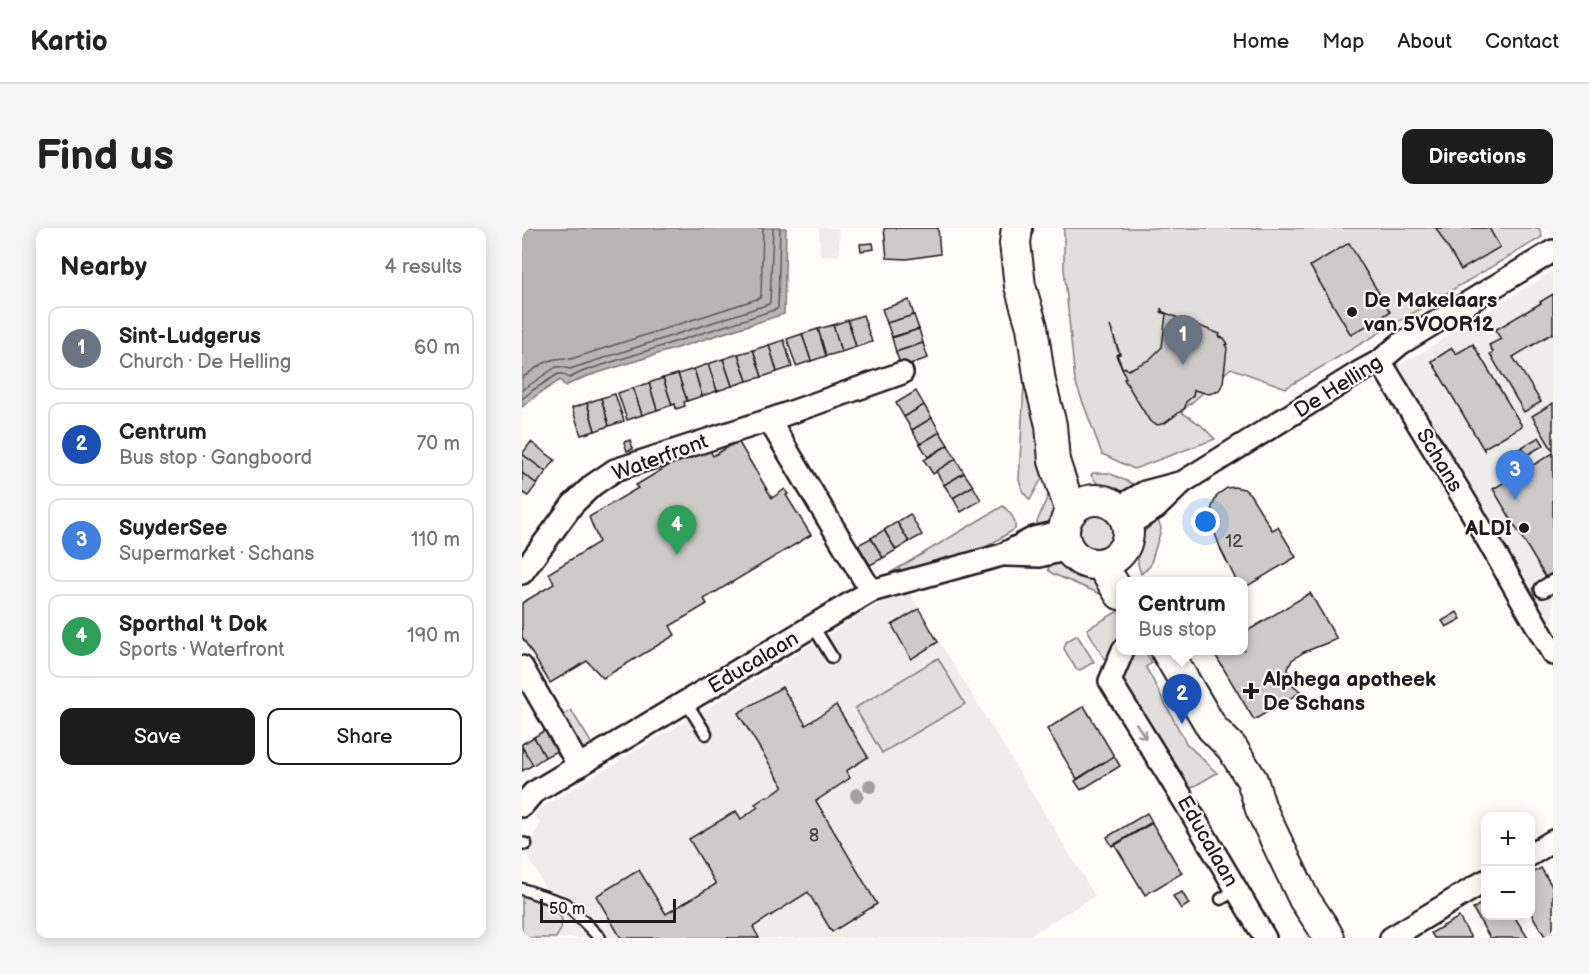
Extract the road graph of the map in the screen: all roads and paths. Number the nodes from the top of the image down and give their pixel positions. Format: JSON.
{"nodes":[{"id":1,"x":1017,"y":228,"type":"edge"},
{"id":2,"x":1028,"y":228,"type":"edge"},
{"id":3,"x":1553,"y":251,"type":"edge"},
{"id":4,"x":1032,"y":327,"type":"junction"},
{"id":5,"x":1380,"y":361,"type":"junction"},
{"id":6,"x":902,"y":373,"type":"dead end"},
{"id":7,"x":769,"y":420,"type":"junction"},
{"id":8,"x":1095,"y":530,"type":"junction"},
{"id":9,"x":522,"y":573,"type":"edge"},
{"id":10,"x":1131,"y":577,"type":"edge"},
{"id":11,"x":1116,"y":584,"type":"edge"},
{"id":12,"x":871,"y":591,"type":"junction"},
{"id":13,"x":813,"y":626,"type":"junction"},
{"id":14,"x":1553,"y":654,"type":"edge"},
{"id":15,"x":1121,"y":655,"type":"edge"},
{"id":16,"x":1168,"y":655,"type":"edge"},
{"id":17,"x":832,"y":657,"type":"dead end"},
{"id":18,"x":522,"y":667,"type":"edge"},
{"id":19,"x":528,"y":692,"type":"edge"},
{"id":20,"x":686,"y":702,"type":"junction"},
{"id":21,"x":706,"y":734,"type":"dead end"},
{"id":22,"x":579,"y":766,"type":"junction"},
{"id":23,"x":522,"y":806,"type":"edge"},
{"id":24,"x":1553,"y":841,"type":"edge"},
{"id":25,"x":1535,"y":852,"type":"edge"},
{"id":26,"x":1481,"y":883,"type":"edge"},
{"id":27,"x":522,"y":889,"type":"edge"},
{"id":28,"x":1304,"y":899,"type":"junction"},
{"id":29,"x":600,"y":938,"type":"edge"},
{"id":30,"x":1265,"y":938,"type":"edge"},
{"id":31,"x":1311,"y":938,"type":"edge"},
{"id":32,"x":1329,"y":938,"type":"edge"},
{"id":33,"x":1391,"y":938,"type":"edge"}],
"edges":[{"from":1,"to":4,"type":"main road"},
{"from":2,"to":4,"type":"main road"},
{"from":3,"to":5,"type":"street","name":"De Helling"},
{"from":4,"to":8,"type":"main road"},
{"from":5,"to":8,"type":"street","name":"De Helling"},
{"from":5,"to":14,"type":"street","name":"Schans"},
{"from":6,"to":7,"type":"street","name":"Waterfront"},
{"from":7,"to":9,"type":"street","name":"Waterfront"},
{"from":7,"to":12,"type":"street"},
{"from":8,"to":10,"type":"main road"},
{"from":8,"to":11,"type":"main road"},
{"from":8,"to":12,"type":"street","name":"Educalaan"},
{"from":12,"to":13,"type":"street","name":"Educalaan"},
{"from":13,"to":17,"type":"lane"},
{"from":13,"to":20,"type":"street","name":"Educalaan"},
{"from":15,"to":30,"type":"street","name":"Educalaan","one_way":true},
{"from":16,"to":28,"type":"main road"},
{"from":18,"to":19,"type":"street"},
{"from":19,"to":22,"type":"street"},
{"from":20,"to":21,"type":"lane"},
{"from":20,"to":22,"type":"street","name":"Educalaan"},
{"from":22,"to":23,"type":"street","name":"Educalaan"},
{"from":24,"to":25,"type":"street"},
{"from":26,"to":33,"type":"street"},
{"from":27,"to":29,"type":"lane"},
{"from":28,"to":31,"type":"main road"},
{"from":28,"to":32,"type":"main road"}]}
